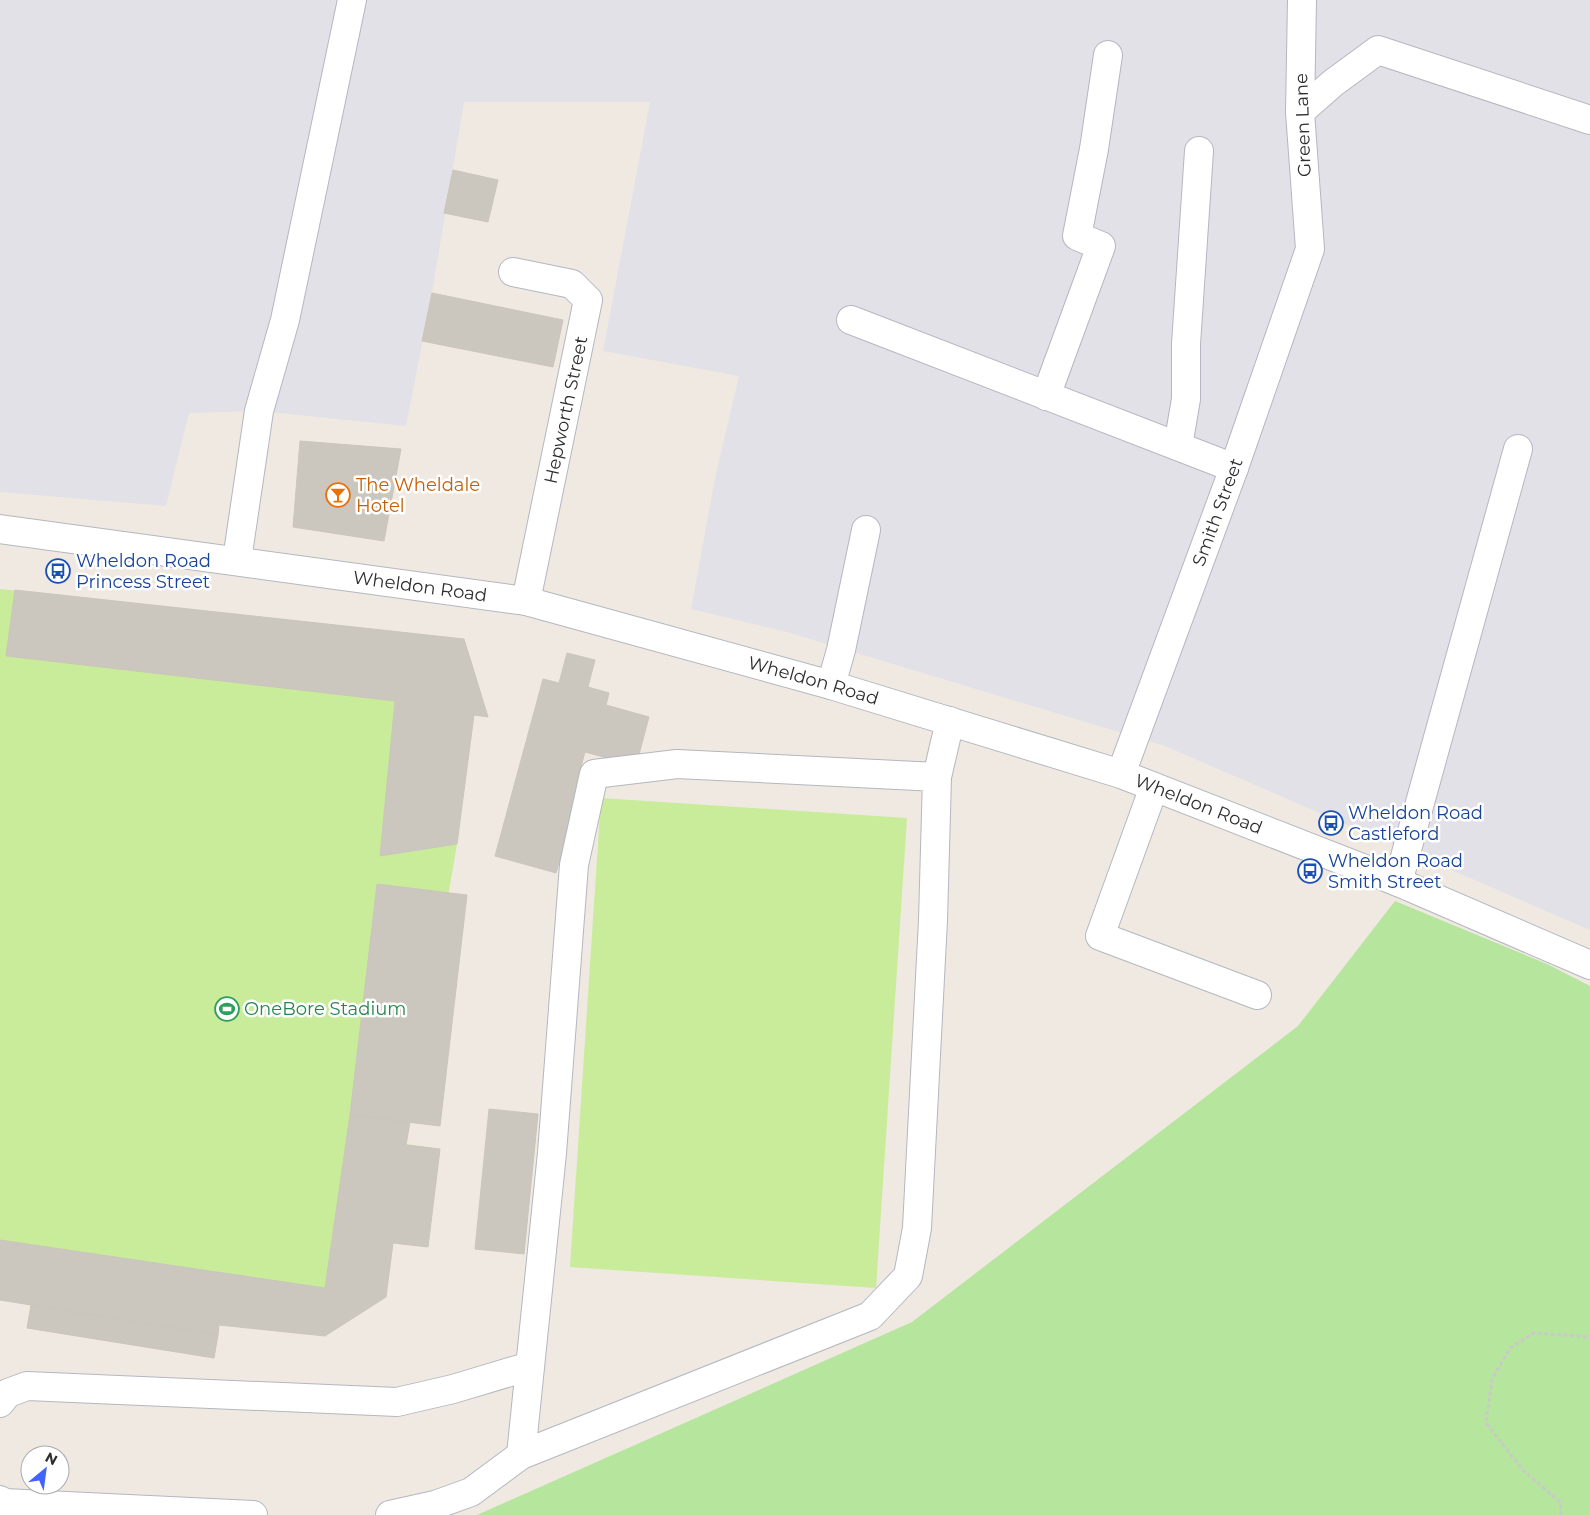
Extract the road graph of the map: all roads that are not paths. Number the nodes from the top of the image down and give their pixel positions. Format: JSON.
{"nodes":[{"id":1,"x":352,"y":0,"type":"edge"},
{"id":2,"x":1302,"y":0,"type":"edge"},
{"id":3,"x":1108,"y":55,"type":"dead end"},
{"id":4,"x":1300,"y":112,"type":"junction"},
{"id":5,"x":1590,"y":120,"type":"edge"},
{"id":6,"x":1199,"y":151,"type":"dead end"},
{"id":7,"x":1310,"y":249,"type":"joint"},
{"id":8,"x":513,"y":272,"type":"dead end"},
{"id":9,"x":850,"y":320,"type":"dead end"},
{"id":10,"x":1046,"y":396,"type":"junction"},
{"id":11,"x":1178,"y":446,"type":"junction"},
{"id":12,"x":1518,"y":449,"type":"dead end"},
{"id":13,"x":1234,"y":468,"type":"junction"},
{"id":14,"x":0,"y":529,"type":"edge"},
{"id":15,"x":866,"y":530,"type":"dead end"},
{"id":16,"x":237,"y":560,"type":"junction"},
{"id":17,"x":526,"y":601,"type":"junction"},
{"id":18,"x":831,"y":686,"type":"junction"},
{"id":19,"x":950,"y":721,"type":"junction"},
{"id":20,"x":1121,"y":774,"type":"junction"},
{"id":21,"x":937,"y":777,"type":"junction"},
{"id":22,"x":1154,"y":787,"type":"junction"},
{"id":23,"x":1398,"y":882,"type":"junction"},
{"id":24,"x":1590,"y":965,"type":"edge"},
{"id":25,"x":1257,"y":995,"type":"dead end"},
{"id":26,"x":530,"y":1366,"type":"junction"},
{"id":27,"x":0,"y":1403,"type":"edge"},
{"id":28,"x":521,"y":1455,"type":"junction"},
{"id":29,"x":0,"y":1500,"type":"edge"},
{"id":30,"x":253,"y":1515,"type":"edge"},
{"id":31,"x":390,"y":1515,"type":"edge"}],
"edges":[{"from":1,"to":16,"type":"street"},
{"from":2,"to":4,"type":"street","name":"Green Lane"},
{"from":3,"to":10,"type":"street"},
{"from":4,"to":5,"type":"street"},
{"from":4,"to":7,"type":"street","name":"Green Lane"},
{"from":6,"to":11,"type":"street"},
{"from":7,"to":13,"type":"street","name":"Smith Street"},
{"from":8,"to":17,"type":"street","name":"Hepworth Street"},
{"from":9,"to":10,"type":"street"},
{"from":10,"to":11,"type":"street"},
{"from":11,"to":13,"type":"street"},
{"from":12,"to":23,"type":"street"},
{"from":13,"to":20,"type":"street","name":"Smith Street"},
{"from":14,"to":16,"type":"street","name":"Wheldon Road"},
{"from":15,"to":18,"type":"street"},
{"from":16,"to":17,"type":"street","name":"Wheldon Road"},
{"from":17,"to":18,"type":"street","name":"Wheldon Road"},
{"from":18,"to":19,"type":"street","name":"Wheldon Road"},
{"from":19,"to":20,"type":"street","name":"Wheldon Road"},
{"from":19,"to":21,"type":"street"},
{"from":20,"to":22,"type":"street","name":"Wheldon Road"},
{"from":21,"to":26,"type":"street"},
{"from":21,"to":28,"type":"street"},
{"from":22,"to":23,"type":"street","name":"Wheldon Road"},
{"from":22,"to":25,"type":"street"},
{"from":23,"to":24,"type":"street","name":"Wheldon Road"},
{"from":26,"to":27,"type":"street"},
{"from":26,"to":28,"type":"street"},
{"from":28,"to":31,"type":"street"},
{"from":29,"to":30,"type":"street"}]}
